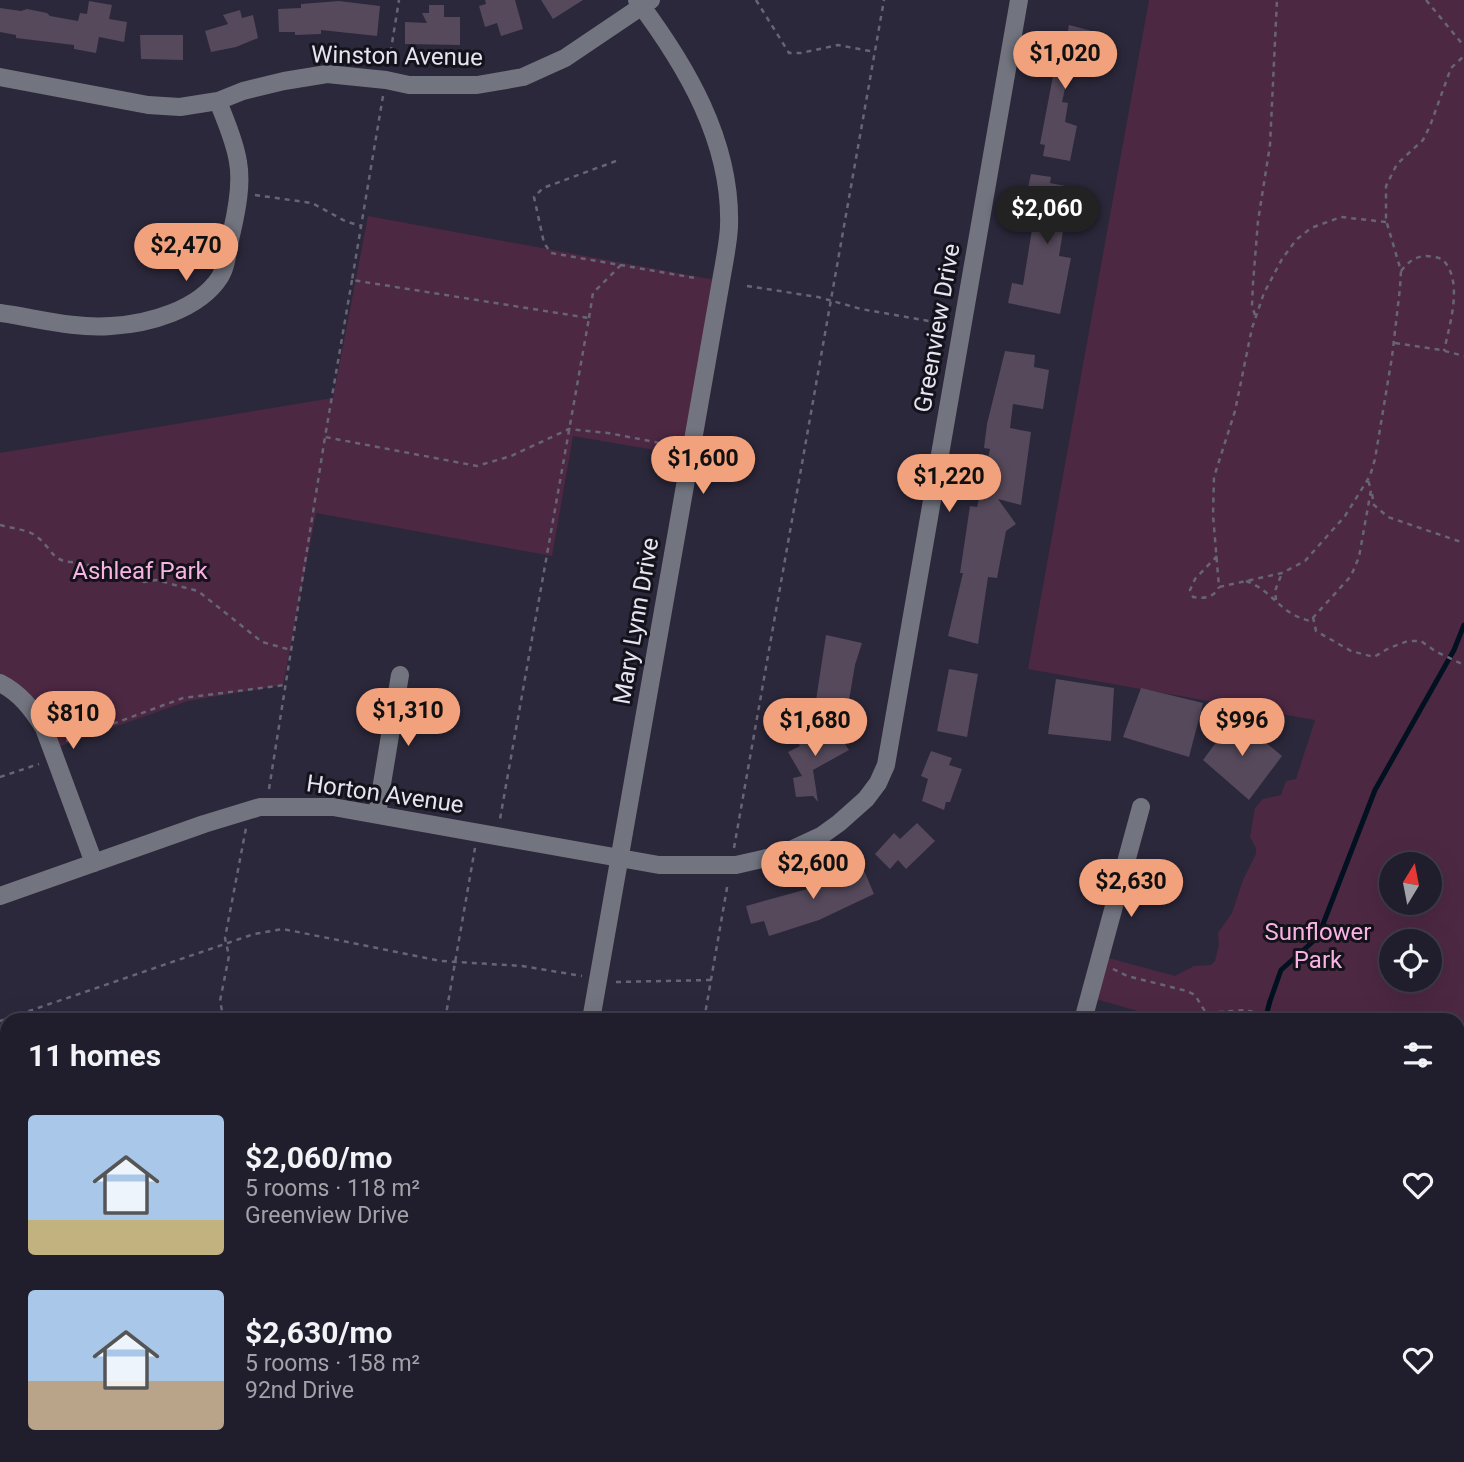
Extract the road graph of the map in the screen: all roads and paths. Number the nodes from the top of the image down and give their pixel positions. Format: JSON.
{"nodes":[{"id":1,"x":399,"y":0,"type":"edge"},
{"id":2,"x":756,"y":0,"type":"edge"},
{"id":3,"x":884,"y":0,"type":"edge"},
{"id":4,"x":1019,"y":0,"type":"edge"},
{"id":5,"x":1277,"y":0,"type":"edge"},
{"id":6,"x":1426,"y":0,"type":"edge"},
{"id":7,"x":643,"y":2,"type":"edge"},
{"id":8,"x":1464,"y":46,"type":"edge"},
{"id":9,"x":875,"y":52,"type":"junction"},
{"id":10,"x":1464,"y":56,"type":"edge"},
{"id":11,"x":0,"y":77,"type":"edge"},
{"id":12,"x":386,"y":80,"type":"junction"},
{"id":13,"x":218,"y":101,"type":"junction"},
{"id":14,"x":615,"y":161,"type":"dead end"},
{"id":15,"x":237,"y":192,"type":"junction"},
{"id":16,"x":1386,"y":222,"type":"junction"},
{"id":17,"x":361,"y":226,"type":"junction"},
{"id":18,"x":622,"y":264,"type":"junction"},
{"id":19,"x":1401,"y":271,"type":"junction"},
{"id":20,"x":695,"y":278,"type":"dead end"},
{"id":21,"x":352,"y":280,"type":"junction"},
{"id":22,"x":747,"y":286,"type":"dead end"},
{"id":23,"x":831,"y":301,"type":"junction"},
{"id":24,"x":0,"y":313,"type":"edge"},
{"id":25,"x":1255,"y":315,"type":"junction"},
{"id":26,"x":589,"y":318,"type":"junction"},
{"id":27,"x":963,"y":327,"type":"junction"},
{"id":28,"x":1394,"y":343,"type":"junction"},
{"id":29,"x":1444,"y":351,"type":"junction"},
{"id":30,"x":1464,"y":356,"type":"edge"},
{"id":31,"x":569,"y":429,"type":"junction"},
{"id":32,"x":325,"y":437,"type":"junction"},
{"id":33,"x":691,"y":451,"type":"junction"},
{"id":34,"x":1368,"y":479,"type":"junction"},
{"id":35,"x":1371,"y":491,"type":"junction"},
{"id":36,"x":0,"y":525,"type":"edge"},
{"id":37,"x":1464,"y":543,"type":"edge"},
{"id":38,"x":1217,"y":556,"type":"junction"},
{"id":39,"x":1282,"y":573,"type":"junction"},
{"id":40,"x":1246,"y":581,"type":"junction"},
{"id":41,"x":1219,"y":587,"type":"junction"},
{"id":42,"x":1276,"y":604,"type":"junction"},
{"id":43,"x":1313,"y":617,"type":"junction"},
{"id":44,"x":291,"y":650,"type":"junction"},
{"id":45,"x":1464,"y":665,"type":"edge"},
{"id":46,"x":401,"y":676,"type":"dead end"},
{"id":47,"x":0,"y":683,"type":"edge"},
{"id":48,"x":285,"y":685,"type":"junction"},
{"id":49,"x":53,"y":754,"type":"junction"},
{"id":50,"x":0,"y":777,"type":"edge"},
{"id":51,"x":1141,"y":807,"type":"dead end"},
{"id":52,"x":257,"y":808,"type":"junction"},
{"id":53,"x":377,"y":814,"type":"junction"},
{"id":54,"x":497,"y":835,"type":"junction"},
{"id":55,"x":619,"y":858,"type":"junction"},
{"id":56,"x":94,"y":863,"type":"junction"},
{"id":57,"x":731,"y":865,"type":"junction"},
{"id":58,"x":691,"y":866,"type":"joint"},
{"id":59,"x":0,"y":896,"type":"edge"},
{"id":60,"x":226,"y":944,"type":"junction"},
{"id":61,"x":455,"y":962,"type":"junction"},
{"id":62,"x":1114,"y":969,"type":"dead end"},
{"id":63,"x":598,"y":979,"type":"junction"},
{"id":64,"x":711,"y":980,"type":"junction"},
{"id":65,"x":23,"y":1013,"type":"edge"},
{"id":66,"x":223,"y":1013,"type":"edge"},
{"id":67,"x":446,"y":1013,"type":"edge"},
{"id":68,"x":591,"y":1013,"type":"edge"},
{"id":69,"x":705,"y":1013,"type":"edge"},
{"id":70,"x":1085,"y":1013,"type":"edge"},
{"id":71,"x":1206,"y":1013,"type":"edge"},
{"id":72,"x":1206,"y":1013,"type":"edge"},
{"id":73,"x":1259,"y":1013,"type":"edge"}],
"edges":[{"from":1,"to":12,"type":"path"},
{"from":2,"to":9,"type":"path"},
{"from":3,"to":9,"type":"path"},
{"from":4,"to":27,"type":"street","name":"Greenview Drive"},
{"from":5,"to":25,"type":"path"},
{"from":6,"to":8,"type":"path"},
{"from":7,"to":12,"type":"street","name":"Winston Avenue"},
{"from":7,"to":33,"type":"street","name":"Mary Lynn Drive"},
{"from":9,"to":23,"type":"path"},
{"from":10,"to":16,"type":"path"},
{"from":11,"to":13,"type":"street","name":"Winston Avenue"},
{"from":12,"to":13,"type":"street","name":"Winston Avenue"},
{"from":12,"to":17,"type":"path"},
{"from":13,"to":15,"type":"street"},
{"from":14,"to":18,"type":"path"},
{"from":15,"to":17,"type":"path"},
{"from":15,"to":24,"type":"street"},
{"from":16,"to":19,"type":"path"},
{"from":16,"to":25,"type":"path"},
{"from":17,"to":21,"type":"path"},
{"from":18,"to":20,"type":"path"},
{"from":18,"to":26,"type":"path"},
{"from":19,"to":28,"type":"path"},
{"from":19,"to":29,"type":"path"},
{"from":21,"to":26,"type":"path"},
{"from":21,"to":32,"type":"path"},
{"from":22,"to":23,"type":"path"},
{"from":23,"to":27,"type":"path"},
{"from":23,"to":57,"type":"path"},
{"from":25,"to":38,"type":"path"},
{"from":26,"to":31,"type":"path"},
{"from":27,"to":57,"type":"street","name":"Greenview Drive"},
{"from":28,"to":29,"type":"path"},
{"from":28,"to":34,"type":"path"},
{"from":29,"to":30,"type":"path"},
{"from":31,"to":32,"type":"path"},
{"from":31,"to":33,"type":"path"},
{"from":31,"to":54,"type":"path"},
{"from":32,"to":44,"type":"path"},
{"from":33,"to":55,"type":"street","name":"Mary Lynn Drive"},
{"from":34,"to":35,"type":"path"},
{"from":34,"to":39,"type":"path"},
{"from":35,"to":37,"type":"path"},
{"from":35,"to":43,"type":"path"},
{"from":36,"to":44,"type":"path"},
{"from":38,"to":41,"type":"path"},
{"from":38,"to":41,"type":"path"},
{"from":39,"to":40,"type":"path"},
{"from":39,"to":42,"type":"path"},
{"from":40,"to":41,"type":"path"},
{"from":40,"to":42,"type":"path"},
{"from":42,"to":43,"type":"path"},
{"from":43,"to":45,"type":"path"},
{"from":44,"to":48,"type":"path"},
{"from":46,"to":53,"type":"street"},
{"from":47,"to":49,"type":"street"},
{"from":48,"to":49,"type":"path"},
{"from":48,"to":52,"type":"path"},
{"from":49,"to":50,"type":"path"},
{"from":49,"to":56,"type":"street"},
{"from":51,"to":70,"type":"street"},
{"from":52,"to":53,"type":"street","name":"Horton Avenue"},
{"from":52,"to":56,"type":"street","name":"Horton Avenue"},
{"from":52,"to":60,"type":"path"},
{"from":53,"to":54,"type":"street","name":"Horton Avenue"},
{"from":54,"to":55,"type":"street","name":"Horton Avenue"},
{"from":54,"to":61,"type":"path"},
{"from":55,"to":58,"type":"street","name":"Horton Avenue"},
{"from":55,"to":63,"type":"street","name":"Mary Lynn Drive"},
{"from":56,"to":59,"type":"street","name":"Horton Avenue"},
{"from":57,"to":58,"type":"street","name":"Greenview Drive"},
{"from":57,"to":64,"type":"path"},
{"from":60,"to":61,"type":"path"},
{"from":60,"to":65,"type":"path"},
{"from":60,"to":66,"type":"path"},
{"from":61,"to":63,"type":"path"},
{"from":61,"to":67,"type":"path"},
{"from":62,"to":71,"type":"path"},
{"from":63,"to":64,"type":"path"},
{"from":63,"to":68,"type":"street","name":"Mary Lynn Drive"},
{"from":64,"to":69,"type":"path"},
{"from":72,"to":73,"type":"path"}]}
